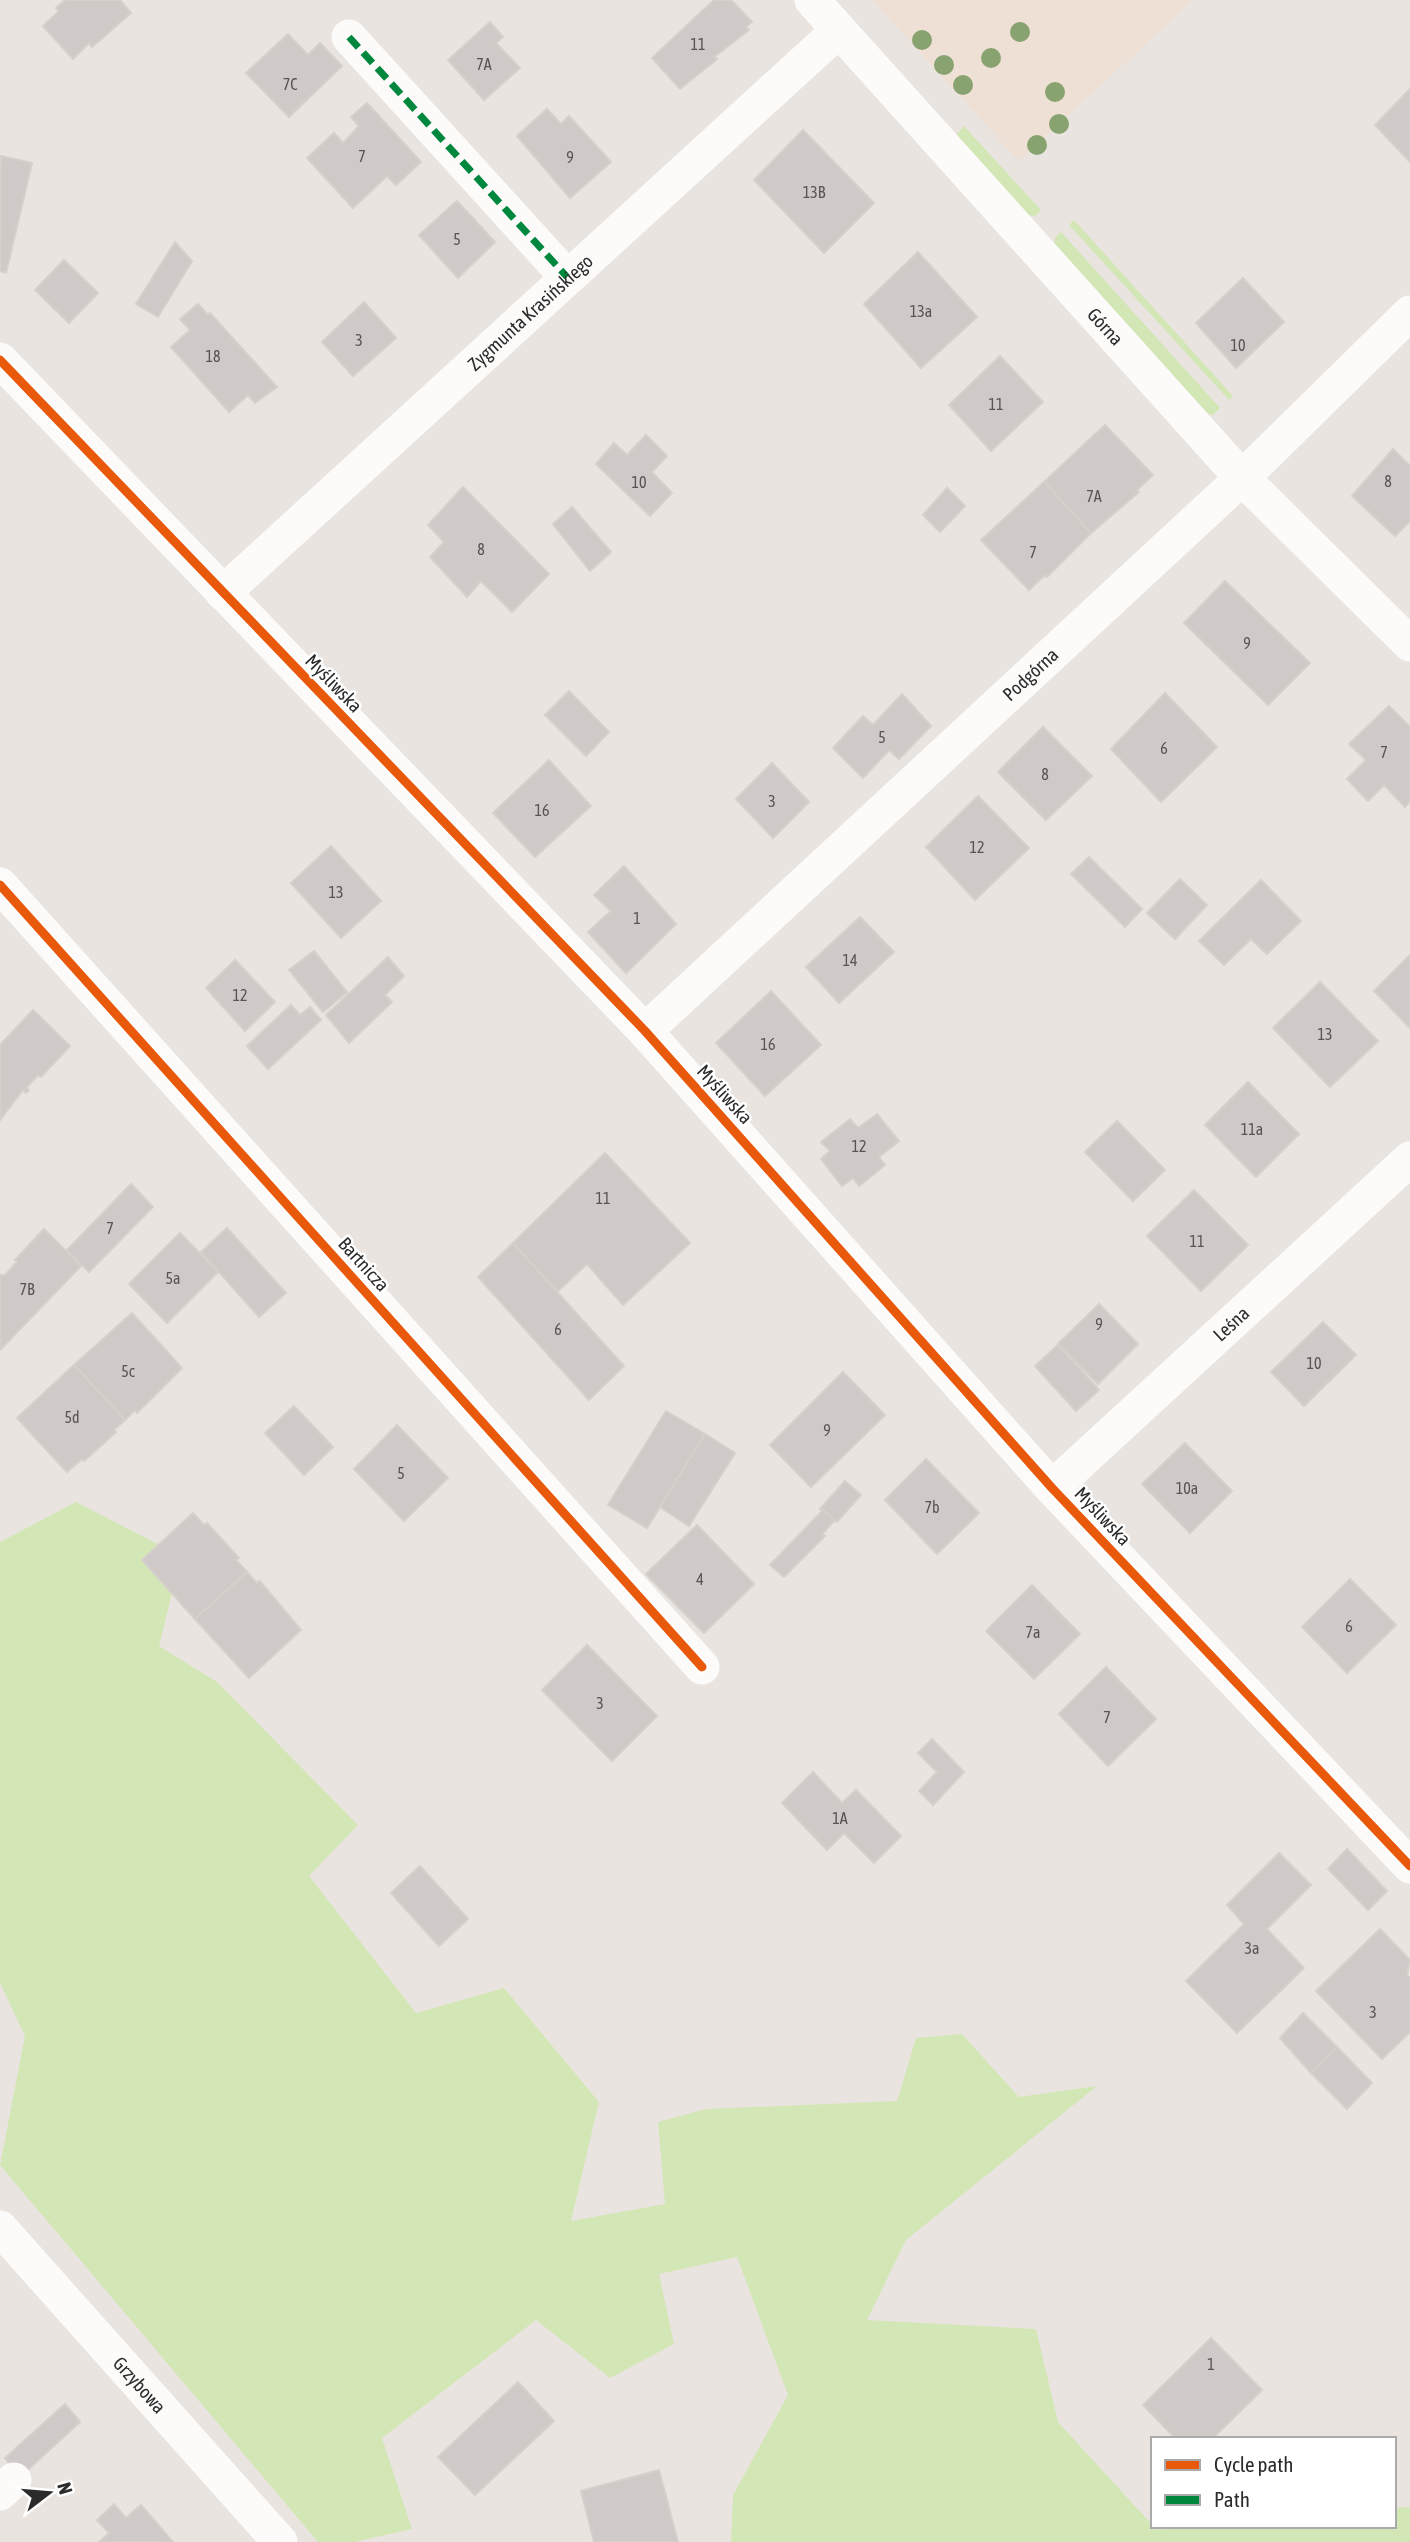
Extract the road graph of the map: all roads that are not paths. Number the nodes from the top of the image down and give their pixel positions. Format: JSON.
{"nodes":[{"id":1,"x":811,"y":0,"type":"edge"},
{"id":2,"x":839,"y":30,"type":"junction"},
{"id":3,"x":349,"y":37,"type":"dead end"},
{"id":4,"x":567,"y":277,"type":"junction"},
{"id":5,"x":1410,"y":313,"type":"edge"},
{"id":6,"x":0,"y":360,"type":"edge"},
{"id":7,"x":1242,"y":478,"type":"junction"},
{"id":8,"x":223,"y":593,"type":"junction"},
{"id":9,"x":1410,"y":644,"type":"edge"},
{"id":10,"x":0,"y":886,"type":"edge"},
{"id":11,"x":645,"y":1031,"type":"junction"},
{"id":12,"x":1410,"y":1159,"type":"edge"},
{"id":13,"x":1052,"y":1488,"type":"junction"},
{"id":14,"x":702,"y":1667,"type":"dead end"},
{"id":15,"x":1410,"y":1866,"type":"edge"},
{"id":16,"x":0,"y":2228,"type":"edge"},
{"id":17,"x":280,"y":2542,"type":"edge"}],
"edges":[{"from":1,"to":2,"type":"street","name":"Górna"},
{"from":2,"to":4,"type":"street","name":"Zygmunta Krasińskiego"},
{"from":2,"to":7,"type":"street","name":"Górna"},
{"from":3,"to":4,"type":"street"},
{"from":4,"to":8,"type":"street","name":"Zygmunta Krasińskiego"},
{"from":5,"to":7,"type":"street","name":"Podgórna"},
{"from":6,"to":8,"type":"street","name":"Myśliwska"},
{"from":7,"to":9,"type":"street","name":"Górna"},
{"from":7,"to":11,"type":"street","name":"Podgórna"},
{"from":8,"to":11,"type":"street","name":"Myśliwska"},
{"from":10,"to":14,"type":"street","name":"Bartnicza"},
{"from":11,"to":13,"type":"street","name":"Myśliwska"},
{"from":12,"to":13,"type":"street","name":"Leśna"},
{"from":13,"to":15,"type":"street","name":"Myśliwska"},
{"from":16,"to":17,"type":"street","name":"Grzybowa"}]}
